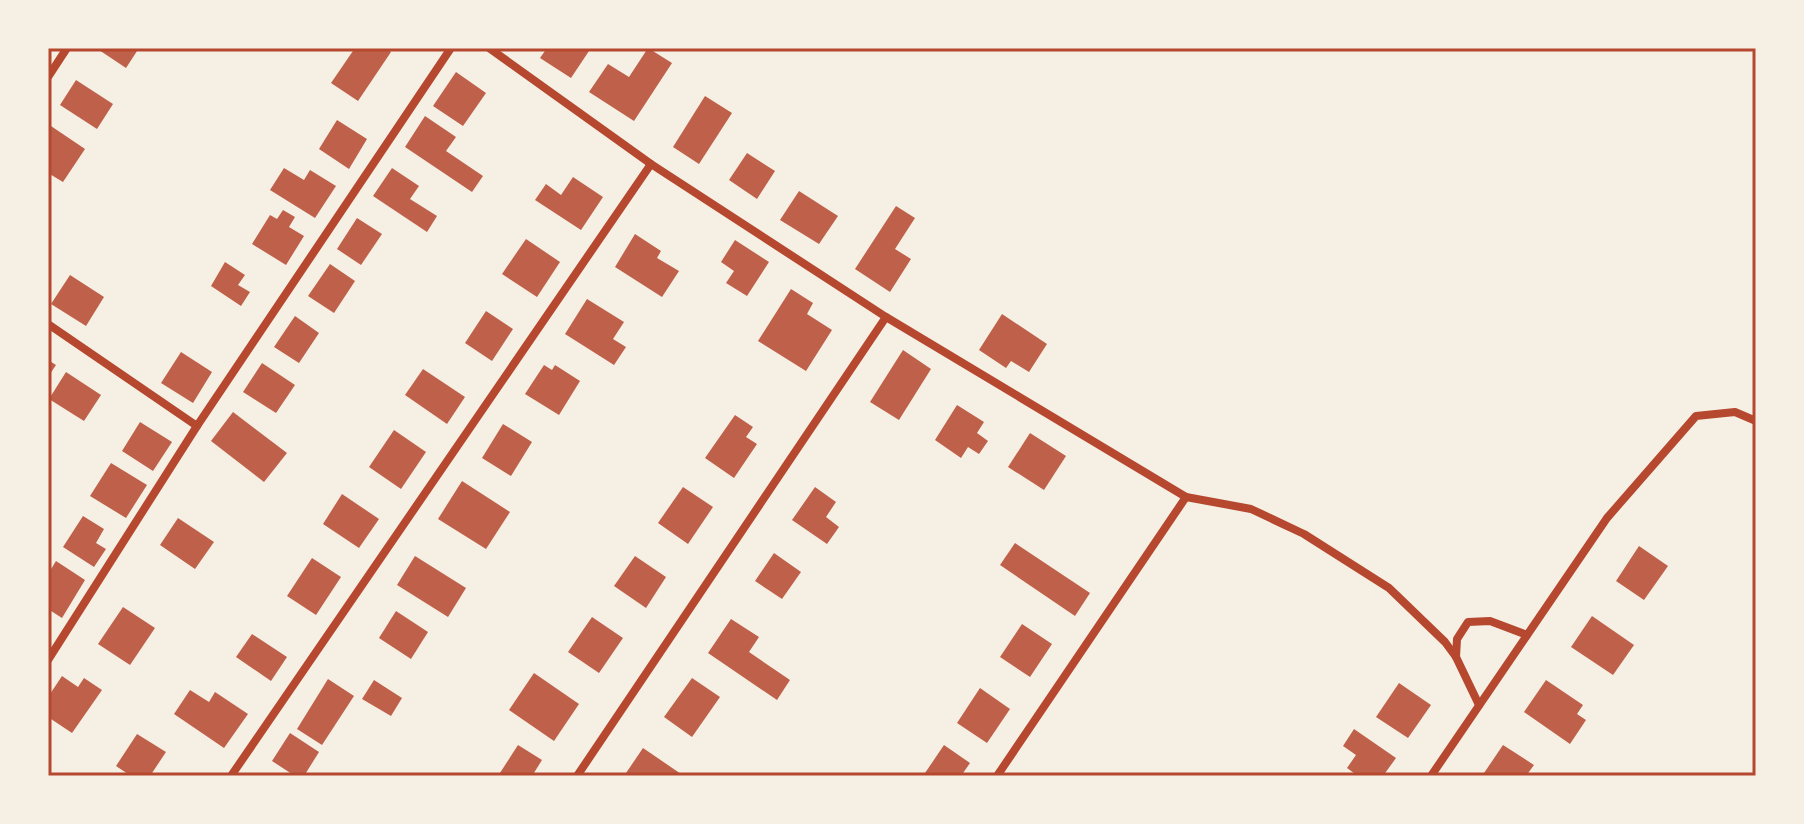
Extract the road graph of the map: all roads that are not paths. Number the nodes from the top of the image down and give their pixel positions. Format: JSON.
{"nodes":[{"id":1,"x":67,"y":48,"type":"edge"},
{"id":2,"x":451,"y":48,"type":"edge"},
{"id":3,"x":489,"y":48,"type":"edge"},
{"id":4,"x":48,"y":77,"type":"edge"},
{"id":5,"x":651,"y":164,"type":"junction"},
{"id":6,"x":886,"y":317,"type":"junction"},
{"id":7,"x":48,"y":324,"type":"edge"},
{"id":8,"x":1756,"y":421,"type":"edge"},
{"id":9,"x":197,"y":426,"type":"junction"},
{"id":10,"x":1186,"y":497,"type":"junction"},
{"id":11,"x":1527,"y":635,"type":"junction"},
{"id":12,"x":1456,"y":657,"type":"junction"},
{"id":13,"x":48,"y":660,"type":"edge"},
{"id":14,"x":1479,"y":705,"type":"junction"},
{"id":15,"x":231,"y":776,"type":"edge"},
{"id":16,"x":577,"y":776,"type":"edge"},
{"id":17,"x":997,"y":776,"type":"edge"},
{"id":18,"x":1431,"y":776,"type":"edge"}],
"edges":[{"from":1,"to":4,"type":"street"},
{"from":2,"to":9,"type":"street"},
{"from":3,"to":5,"type":"street"},
{"from":5,"to":6,"type":"street"},
{"from":5,"to":15,"type":"street"},
{"from":6,"to":10,"type":"street"},
{"from":6,"to":16,"type":"street"},
{"from":7,"to":9,"type":"street"},
{"from":8,"to":11,"type":"street"},
{"from":9,"to":13,"type":"street"},
{"from":10,"to":12,"type":"street"},
{"from":10,"to":17,"type":"street"},
{"from":11,"to":12,"type":"street"},
{"from":11,"to":14,"type":"street"},
{"from":12,"to":14,"type":"street"},
{"from":14,"to":18,"type":"street"}]}
